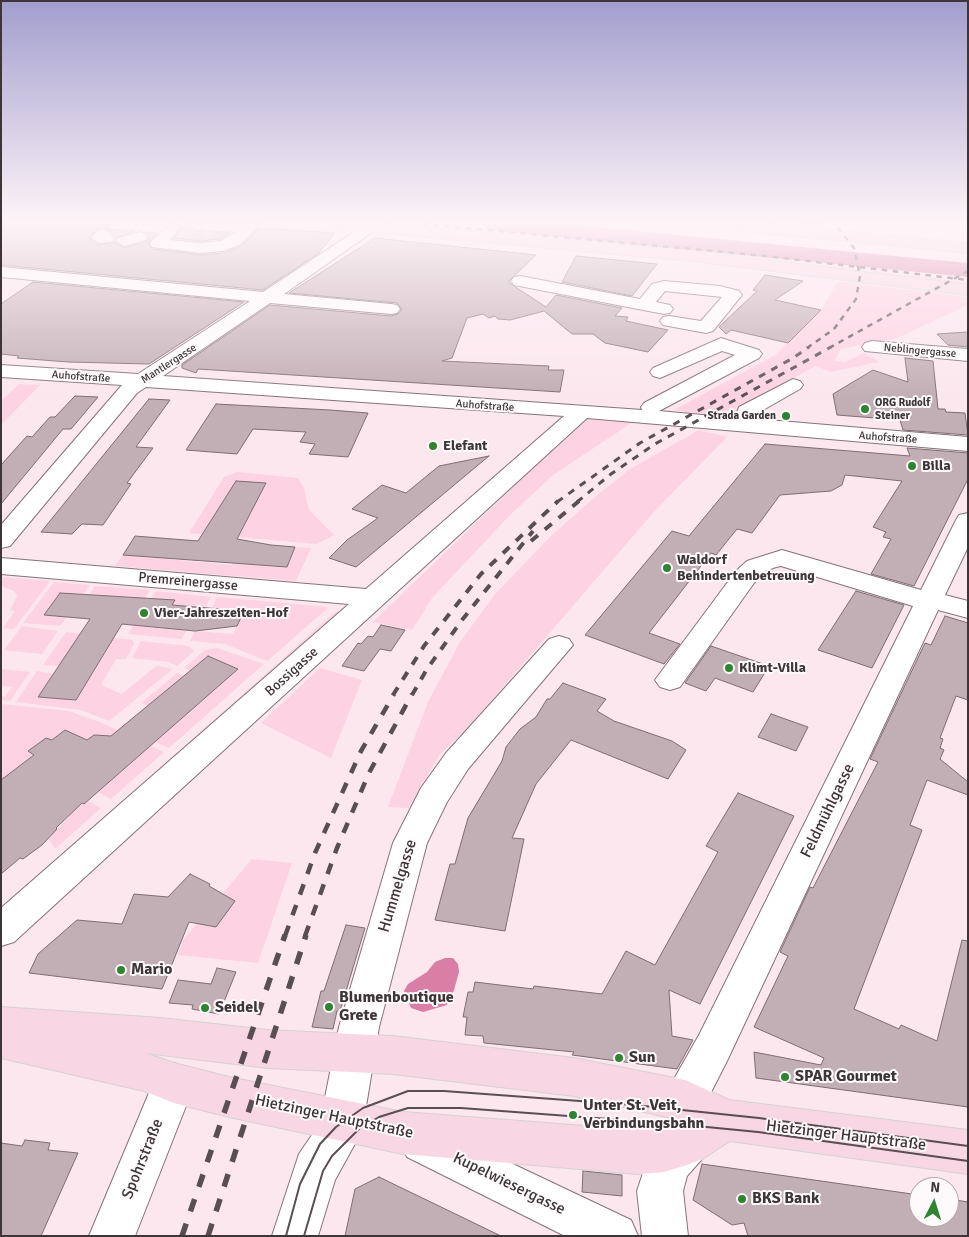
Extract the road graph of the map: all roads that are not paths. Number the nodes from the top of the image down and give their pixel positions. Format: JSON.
{"nodes":[{"id":1,"x":105,"y":282,"type":"edge"},
{"id":2,"x":291,"y":282,"type":"edge"},
{"id":3,"x":525,"y":282,"type":"edge"},
{"id":4,"x":555,"y":282,"type":"edge"},
{"id":5,"x":901,"y":282,"type":"edge"},
{"id":6,"x":552,"y":286,"type":"junction"},
{"id":7,"x":968,"y":290,"type":"edge"},
{"id":8,"x":269,"y":297,"type":"junction"},
{"id":9,"x":645,"y":305,"type":"junction"},
{"id":10,"x":391,"y":309,"type":"dead end"},
{"id":11,"x":872,"y":347,"type":"dead end"},
{"id":12,"x":968,"y":355,"type":"edge"},
{"id":13,"x":1,"y":371,"type":"edge"},
{"id":14,"x":660,"y":372,"type":"dead end"},
{"id":15,"x":26,"y":373,"type":"junction"},
{"id":16,"x":141,"y":382,"type":"junction"},
{"id":17,"x":793,"y":385,"type":"dead end"},
{"id":18,"x":1,"y":389,"type":"edge"},
{"id":19,"x":651,"y":407,"type":"dead end"},
{"id":20,"x":581,"y":412,"type":"junction"},
{"id":21,"x":745,"y":426,"type":"junction"},
{"id":22,"x":968,"y":444,"type":"edge"},
{"id":23,"x":968,"y":520,"type":"edge"},
{"id":24,"x":1,"y":541,"type":"edge"},
{"id":25,"x":1,"y":566,"type":"edge"},
{"id":26,"x":375,"y":598,"type":"junction"},
{"id":27,"x":931,"y":599,"type":"junction"},
{"id":28,"x":968,"y":610,"type":"edge"},
{"id":29,"x":558,"y":645,"type":"dead end"},
{"id":30,"x":670,"y":680,"type":"dead end"},
{"id":31,"x":1,"y":931,"type":"edge"},
{"id":32,"x":1,"y":1025,"type":"edge"},
{"id":33,"x":1,"y":1040,"type":"edge"},
{"id":34,"x":353,"y":1054,"type":"junction"},
{"id":35,"x":174,"y":1083,"type":"junction"},
{"id":36,"x":685,"y":1100,"type":"junction"},
{"id":37,"x":725,"y":1120,"type":"junction"},
{"id":38,"x":342,"y":1122,"type":"junction"},
{"id":39,"x":403,"y":1133,"type":"junction"},
{"id":40,"x":687,"y":1144,"type":"junction"},
{"id":41,"x":968,"y":1152,"type":"edge"},
{"id":42,"x":112,"y":1236,"type":"edge"},
{"id":43,"x":295,"y":1236,"type":"edge"},
{"id":44,"x":615,"y":1236,"type":"edge"},
{"id":45,"x":666,"y":1236,"type":"edge"}],
"edges":[{"from":1,"to":8,"type":"street"},
{"from":2,"to":8,"type":"street","name":"Mantlergasse"},
{"from":3,"to":6,"type":"street"},
{"from":4,"to":6,"type":"street"},
{"from":5,"to":7,"type":"main road"},
{"from":6,"to":9,"type":"street"},
{"from":8,"to":10,"type":"street"},
{"from":8,"to":16,"type":"street","name":"Mantlergasse"},
{"from":9,"to":9,"type":"street"},
{"from":11,"to":12,"type":"street","name":"Neblingergasse"},
{"from":13,"to":15,"type":"street","name":"Auhofstraße"},
{"from":14,"to":19,"type":"street"},
{"from":15,"to":16,"type":"street","name":"Auhofstraße"},
{"from":15,"to":18,"type":"street"},
{"from":16,"to":20,"type":"street","name":"Auhofstraße"},
{"from":16,"to":24,"type":"street","name":"Mantlergasse"},
{"from":17,"to":21,"type":"street"},
{"from":20,"to":21,"type":"street","name":"Auhofstraße"},
{"from":20,"to":26,"type":"street","name":"Bossigasse"},
{"from":21,"to":22,"type":"street","name":"Auhofstraße"},
{"from":23,"to":27,"type":"street","name":"Feldmühlgasse"},
{"from":25,"to":26,"type":"street","name":"Premreinergasse"},
{"from":26,"to":31,"type":"street","name":"Bossigasse"},
{"from":27,"to":28,"type":"street"},
{"from":27,"to":30,"type":"street"},
{"from":27,"to":36,"type":"street","name":"Feldmühlgasse"},
{"from":29,"to":34,"type":"street","name":"Hummelgasse"},
{"from":32,"to":34,"type":"main road","name":"Hietzinger Hauptstraße"},
{"from":33,"to":35,"type":"main road","name":"Hietzinger Hauptstraße"},
{"from":34,"to":36,"type":"main road","name":"Hietzinger Hauptstraße"},
{"from":34,"to":38,"type":"street","name":"Hummelgasse"},
{"from":35,"to":38,"type":"main road","name":"Hietzinger Hauptstraße"},
{"from":35,"to":42,"type":"street","name":"Spohrstraße"},
{"from":36,"to":37,"type":"main road","name":"Hietzinger Hauptstraße"},
{"from":37,"to":40,"type":"main road","name":"Hietzinger Hauptstraße"},
{"from":37,"to":41,"type":"main road","name":"Hietzinger Hauptstraße"},
{"from":38,"to":39,"type":"main road","name":"Hietzinger Hauptstraße"},
{"from":38,"to":43,"type":"street"},
{"from":39,"to":40,"type":"main road","name":"Hietzinger Hauptstraße"},
{"from":39,"to":44,"type":"street","name":"Kupelwiesergasse"},
{"from":40,"to":45,"type":"street"}]}
